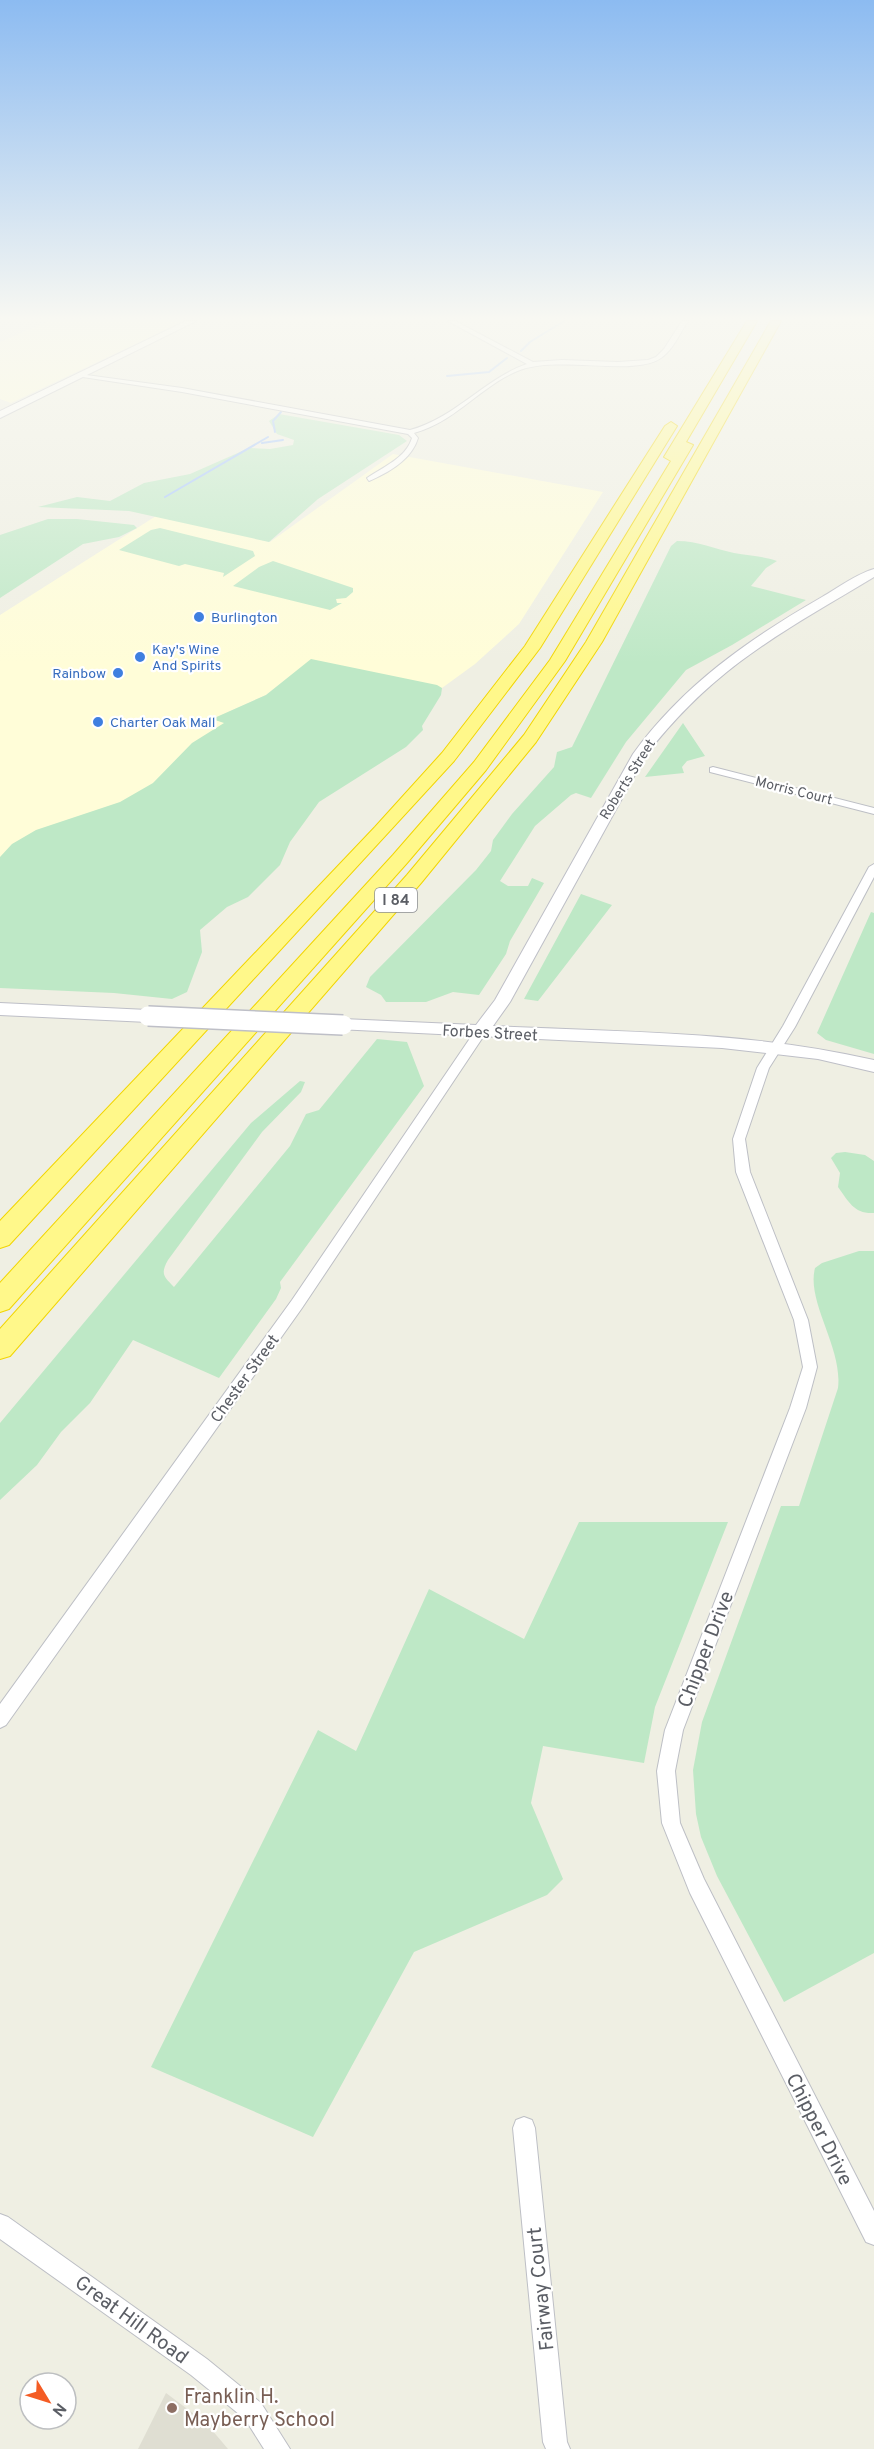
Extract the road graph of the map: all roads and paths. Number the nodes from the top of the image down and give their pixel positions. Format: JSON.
{"nodes":[{"id":1,"x":413,"y":435,"type":"edge"},
{"id":2,"x":665,"y":435,"type":"edge"},
{"id":3,"x":683,"y":435,"type":"edge"},
{"id":4,"x":692,"y":435,"type":"edge"},
{"id":5,"x":711,"y":435,"type":"edge"},
{"id":6,"x":369,"y":479,"type":"dead end"},
{"id":7,"x":874,"y":572,"type":"edge"},
{"id":8,"x":713,"y":770,"type":"dead end"},
{"id":9,"x":874,"y":811,"type":"edge"},
{"id":10,"x":874,"y":867,"type":"edge"},
{"id":11,"x":0,"y":1009,"type":"edge"},
{"id":12,"x":481,"y":1031,"type":"junction"},
{"id":13,"x":775,"y":1047,"type":"junction"},
{"id":14,"x":874,"y":1066,"type":"edge"},
{"id":15,"x":0,"y":1238,"type":"edge"},
{"id":16,"x":0,"y":1279,"type":"edge"},
{"id":17,"x":0,"y":1301,"type":"edge"},
{"id":18,"x":0,"y":1348,"type":"edge"},
{"id":19,"x":0,"y":1719,"type":"edge"},
{"id":20,"x":524,"y":2128,"type":"dead end"},
{"id":21,"x":0,"y":2225,"type":"edge"},
{"id":22,"x":874,"y":2234,"type":"edge"},
{"id":23,"x":552,"y":2447,"type":"edge"},
{"id":24,"x":278,"y":2449,"type":"edge"}],
"edges":[{"from":1,"to":6,"type":"street"},
{"from":2,"to":15,"type":"highway"},
{"from":3,"to":16,"type":"highway"},
{"from":4,"to":17,"type":"highway"},
{"from":5,"to":18,"type":"highway","number":"I 84"},
{"from":7,"to":12,"type":"main road","name":"Roberts Street"},
{"from":8,"to":9,"type":"street","name":"Morris Court"},
{"from":10,"to":13,"type":"street"},
{"from":11,"to":12,"type":"main road","name":"Forbes Street","bridge":true},
{"from":12,"to":13,"type":"main road","name":"Forbes Street"},
{"from":12,"to":19,"type":"street","name":"Chester Street"},
{"from":13,"to":14,"type":"main road","name":"Forbes Street"},
{"from":13,"to":22,"type":"street","name":"Chipper Drive"},
{"from":20,"to":23,"type":"street","name":"Fairway Court"},
{"from":21,"to":24,"type":"street","name":"Great Hill Road"}]}
